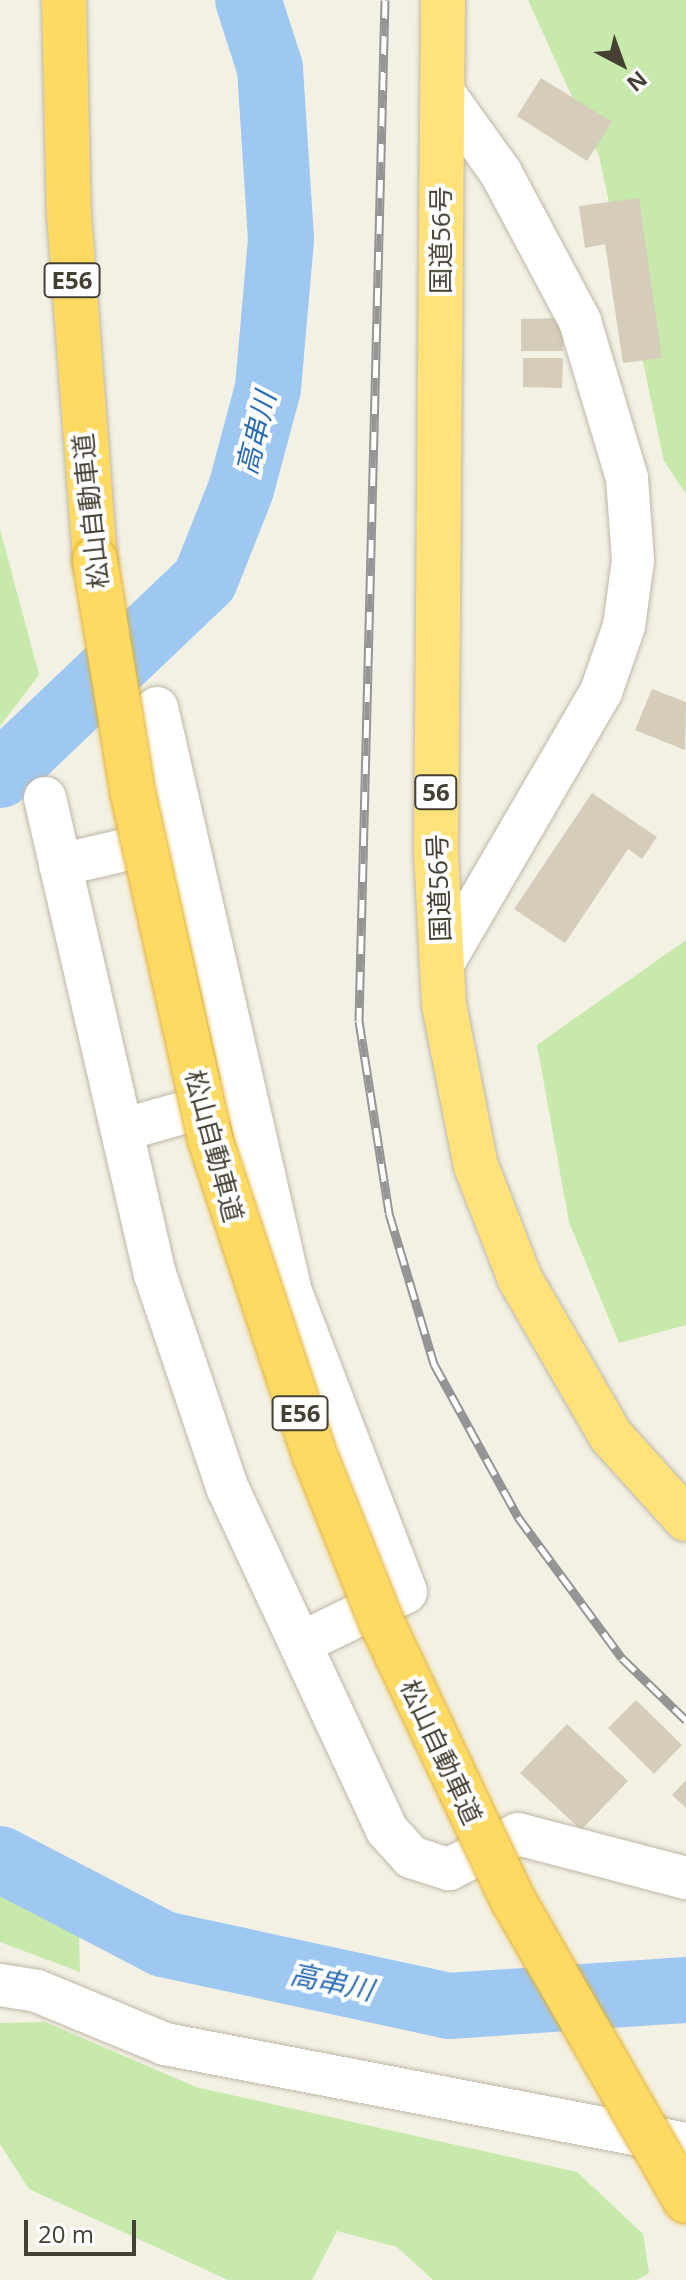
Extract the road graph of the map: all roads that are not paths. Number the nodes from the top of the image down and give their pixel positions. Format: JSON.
{"nodes":[{"id":1,"x":64,"y":0,"type":"edge"},
{"id":2,"x":443,"y":0,"type":"edge"},
{"id":3,"x":443,"y":92,"type":"junction"},
{"id":4,"x":157,"y":708,"type":"dead end"},
{"id":5,"x":45,"y":798,"type":"dead end"},
{"id":6,"x":182,"y":836,"type":"junction"},
{"id":7,"x":60,"y":865,"type":"junction"},
{"id":8,"x":442,"y":965,"type":"junction"},
{"id":9,"x":243,"y":1095,"type":"junction"},
{"id":10,"x":122,"y":1130,"type":"junction"},
{"id":11,"x":686,"y":1519,"type":"edge"},
{"id":12,"x":301,"y":1643,"type":"junction"},
{"id":13,"x":686,"y":1878,"type":"edge"},
{"id":14,"x":0,"y":1985,"type":"edge"},
{"id":15,"x":686,"y":2144,"type":"edge"},
{"id":16,"x":686,"y":2201,"type":"edge"}],
"edges":[{"from":1,"to":16,"type":"highway","name":"松山自動車道","number":"E56","bridge":true},
{"from":2,"to":3,"type":"highway","name":"国道56号","number":"56"},
{"from":3,"to":8,"type":"highway","name":"国道56号","number":"56"},
{"from":3,"to":8,"type":"street"},
{"from":4,"to":6,"type":"street"},
{"from":5,"to":7,"type":"street"},
{"from":6,"to":7,"type":"street"},
{"from":6,"to":9,"type":"street"},
{"from":7,"to":10,"type":"street"},
{"from":8,"to":11,"type":"highway","name":"国道56号","number":"56"},
{"from":9,"to":10,"type":"street"},
{"from":9,"to":12,"type":"street"},
{"from":10,"to":12,"type":"street"},
{"from":12,"to":13,"type":"street"},
{"from":14,"to":15,"type":"street"}]}
